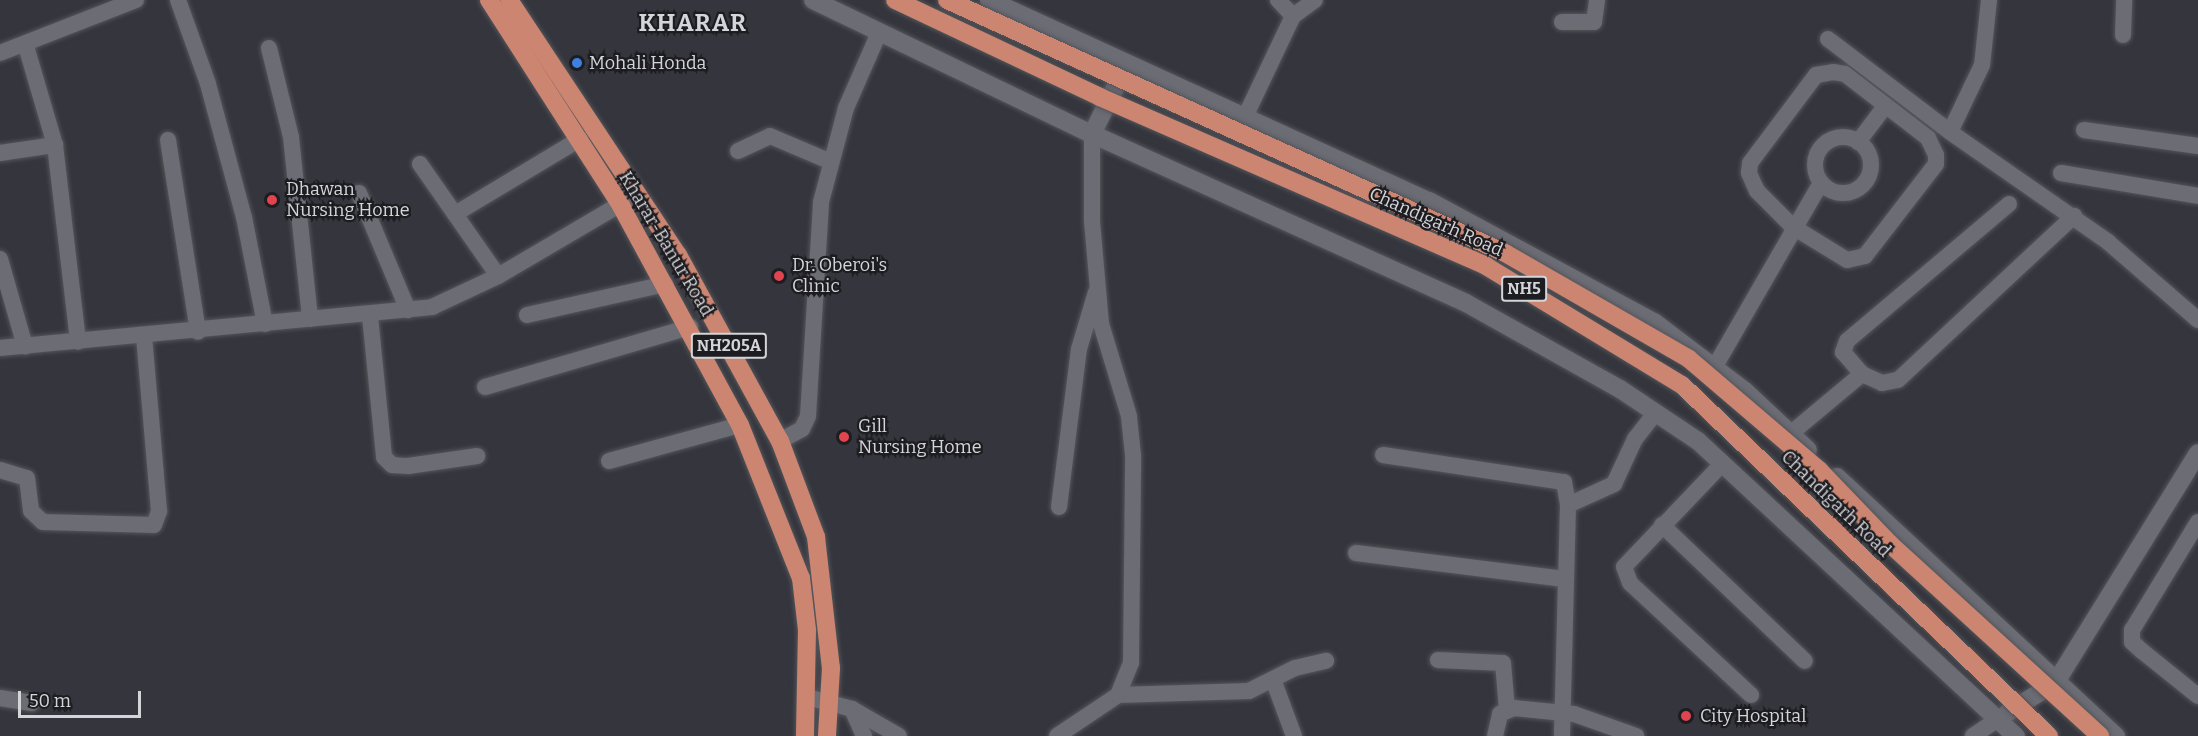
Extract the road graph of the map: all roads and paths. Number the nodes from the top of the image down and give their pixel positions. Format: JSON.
{"nodes":[{"id":1,"x":136,"y":0,"type":"edge"},
{"id":2,"x":178,"y":0,"type":"edge"},
{"id":3,"x":489,"y":0,"type":"edge"},
{"id":4,"x":509,"y":0,"type":"edge"},
{"id":5,"x":813,"y":0,"type":"edge"},
{"id":6,"x":895,"y":0,"type":"edge"},
{"id":7,"x":947,"y":0,"type":"edge"},
{"id":8,"x":989,"y":0,"type":"edge"},
{"id":9,"x":1278,"y":0,"type":"edge"},
{"id":10,"x":1315,"y":0,"type":"edge"},
{"id":11,"x":1597,"y":0,"type":"edge"},
{"id":12,"x":1989,"y":0,"type":"edge"},
{"id":13,"x":2124,"y":0,"type":"edge"},
{"id":14,"x":1293,"y":16,"type":"junction"},
{"id":15,"x":1562,"y":22,"type":"dead end"},
{"id":16,"x":879,"y":33,"type":"junction"},
{"id":17,"x":2123,"y":35,"type":"dead end"},
{"id":18,"x":1828,"y":39,"type":"dead end"},
{"id":19,"x":26,"y":46,"type":"junction"},
{"id":20,"x":269,"y":48,"type":"dead end"},
{"id":21,"x":0,"y":53,"type":"edge"},
{"id":22,"x":1127,"y":63,"type":"junction"},
{"id":23,"x":1886,"y":105,"type":"junction"},
{"id":24,"x":1245,"y":117,"type":"junction"},
{"id":25,"x":2084,"y":130,"type":"dead end"},
{"id":26,"x":1950,"y":132,"type":"junction"},
{"id":27,"x":1092,"y":134,"type":"junction"},
{"id":28,"x":580,"y":139,"type":"junction"},
{"id":29,"x":168,"y":140,"type":"dead end"},
{"id":30,"x":1858,"y":142,"type":"junction"},
{"id":31,"x":55,"y":145,"type":"junction"},
{"id":32,"x":2198,"y":146,"type":"edge"},
{"id":33,"x":738,"y":151,"type":"dead end"},
{"id":34,"x":0,"y":153,"type":"edge"},
{"id":35,"x":829,"y":161,"type":"junction"},
{"id":36,"x":420,"y":164,"type":"dead end"},
{"id":37,"x":2061,"y":173,"type":"dead end"},
{"id":38,"x":1821,"y":183,"type":"junction"},
{"id":39,"x":359,"y":193,"type":"dead end"},
{"id":40,"x":638,"y":194,"type":"junction"},
{"id":41,"x":2198,"y":196,"type":"edge"},
{"id":42,"x":2009,"y":204,"type":"dead end"},
{"id":43,"x":621,"y":206,"type":"junction"},
{"id":44,"x":455,"y":214,"type":"junction"},
{"id":45,"x":2074,"y":216,"type":"junction"},
{"id":46,"x":1793,"y":227,"type":"junction"},
{"id":47,"x":0,"y":259,"type":"edge"},
{"id":48,"x":498,"y":276,"type":"junction"},
{"id":49,"x":666,"y":284,"type":"junction"},
{"id":50,"x":1098,"y":288,"type":"junction"},
{"id":51,"x":408,"y":310,"type":"junction"},
{"id":52,"x":527,"y":315,"type":"dead end"},
{"id":53,"x":370,"y":316,"type":"junction"},
{"id":54,"x":310,"y":319,"type":"junction"},
{"id":55,"x":2198,"y":320,"type":"edge"},
{"id":56,"x":265,"y":324,"type":"junction"},
{"id":57,"x":690,"y":327,"type":"junction"},
{"id":58,"x":198,"y":332,"type":"junction"},
{"id":59,"x":144,"y":336,"type":"junction"},
{"id":60,"x":78,"y":342,"type":"junction"},
{"id":61,"x":25,"y":346,"type":"junction"},
{"id":62,"x":0,"y":348,"type":"edge"},
{"id":63,"x":1714,"y":368,"type":"junction"},
{"id":64,"x":1862,"y":374,"type":"junction"},
{"id":65,"x":484,"y":387,"type":"dead end"},
{"id":66,"x":1655,"y":413,"type":"junction"},
{"id":67,"x":740,"y":425,"type":"junction"},
{"id":68,"x":1791,"y":434,"type":"junction"},
{"id":69,"x":780,"y":441,"type":"junction"},
{"id":70,"x":2198,"y":453,"type":"edge"},
{"id":71,"x":1383,"y":455,"type":"dead end"},
{"id":72,"x":477,"y":456,"type":"dead end"},
{"id":73,"x":609,"y":461,"type":"dead end"},
{"id":74,"x":1722,"y":464,"type":"junction"},
{"id":75,"x":0,"y":471,"type":"edge"},
{"id":76,"x":1568,"y":505,"type":"junction"},
{"id":77,"x":1059,"y":507,"type":"dead end"},
{"id":78,"x":2198,"y":522,"type":"edge"},
{"id":79,"x":1662,"y":525,"type":"junction"},
{"id":80,"x":1356,"y":553,"type":"dead end"},
{"id":81,"x":1564,"y":579,"type":"junction"},
{"id":82,"x":1438,"y":660,"type":"dead end"},
{"id":83,"x":1326,"y":661,"type":"dead end"},
{"id":84,"x":1805,"y":661,"type":"dead end"},
{"id":85,"x":1274,"y":682,"type":"junction"},
{"id":86,"x":2056,"y":682,"type":"junction"},
{"id":87,"x":1118,"y":695,"type":"junction"},
{"id":88,"x":1751,"y":695,"type":"dead end"},
{"id":89,"x":2198,"y":696,"type":"edge"},
{"id":90,"x":807,"y":697,"type":"junction"},
{"id":91,"x":0,"y":698,"type":"edge"},
{"id":92,"x":829,"y":701,"type":"junction"},
{"id":93,"x":32,"y":703,"type":"dead end"},
{"id":94,"x":852,"y":710,"type":"junction"},
{"id":95,"x":1507,"y":710,"type":"junction"},
{"id":96,"x":1563,"y":712,"type":"junction"},
{"id":97,"x":1998,"y":719,"type":"junction"},
{"id":98,"x":805,"y":736,"type":"edge"},
{"id":99,"x":827,"y":736,"type":"edge"},
{"id":100,"x":864,"y":736,"type":"edge"},
{"id":101,"x":899,"y":736,"type":"edge"},
{"id":102,"x":1057,"y":736,"type":"edge"},
{"id":103,"x":1294,"y":736,"type":"edge"},
{"id":104,"x":1495,"y":736,"type":"edge"},
{"id":105,"x":1562,"y":736,"type":"edge"},
{"id":106,"x":1636,"y":736,"type":"edge"},
{"id":107,"x":1973,"y":736,"type":"edge"},
{"id":108,"x":2016,"y":736,"type":"edge"},
{"id":109,"x":2049,"y":736,"type":"edge"},
{"id":110,"x":2100,"y":736,"type":"edge"},
{"id":111,"x":2116,"y":736,"type":"edge"}],
"edges":[{"from":1,"to":19,"type":"street"},
{"from":2,"to":56,"type":"street"},
{"from":3,"to":28,"type":"highway","name":"Kharar-Banur Road","number":"NH205A"},
{"from":4,"to":40,"type":"highway","number":"NH205A"},
{"from":5,"to":16,"type":"main road"},
{"from":6,"to":109,"type":"highway","name":"Chandigarh Road","number":"NH5","bridge":true},
{"from":7,"to":110,"type":"highway","number":"NH5","bridge":true},
{"from":8,"to":22,"type":"main road"},
{"from":9,"to":14,"type":"street"},
{"from":10,"to":14,"type":"street"},
{"from":11,"to":15,"type":"street"},
{"from":12,"to":26,"type":"street"},
{"from":13,"to":17,"type":"street"},
{"from":14,"to":24,"type":"street"},
{"from":16,"to":27,"type":"main road"},
{"from":16,"to":35,"type":"street"},
{"from":18,"to":26,"type":"street"},
{"from":19,"to":21,"type":"street"},
{"from":19,"to":31,"type":"street"},
{"from":20,"to":54,"type":"street"},
{"from":22,"to":24,"type":"main road"},
{"from":22,"to":27,"type":"main road"},
{"from":23,"to":30,"type":"street"},
{"from":23,"to":46,"type":"street"},
{"from":23,"to":46,"type":"street"},
{"from":24,"to":63,"type":"main road"},
{"from":25,"to":32,"type":"street"},
{"from":26,"to":45,"type":"street"},
{"from":27,"to":50,"type":"street"},
{"from":27,"to":66,"type":"main road"},
{"from":28,"to":43,"type":"highway","name":"Kharar-Banur Road","number":"NH205A"},
{"from":28,"to":44,"type":"street"},
{"from":29,"to":58,"type":"street"},
{"from":30,"to":38,"type":"street"},
{"from":30,"to":38,"type":"street"},
{"from":31,"to":34,"type":"street"},
{"from":31,"to":60,"type":"street"},
{"from":33,"to":35,"type":"street"},
{"from":35,"to":69,"type":"street"},
{"from":36,"to":44,"type":"street"},
{"from":37,"to":41,"type":"street"},
{"from":38,"to":46,"type":"street"},
{"from":39,"to":51,"type":"street"},
{"from":40,"to":43,"type":"street"},
{"from":40,"to":69,"type":"highway","number":"NH205A"},
{"from":42,"to":64,"type":"street"},
{"from":43,"to":48,"type":"street"},
{"from":43,"to":49,"type":"highway","name":"Kharar-Banur Road","number":"NH205A"},
{"from":44,"to":48,"type":"street"},
{"from":45,"to":55,"type":"street"},
{"from":45,"to":64,"type":"street"},
{"from":46,"to":63,"type":"street"},
{"from":47,"to":61,"type":"street"},
{"from":48,"to":51,"type":"street"},
{"from":49,"to":52,"type":"street"},
{"from":49,"to":57,"type":"highway","name":"Kharar-Banur Road","number":"NH205A"},
{"from":50,"to":77,"type":"street"},
{"from":50,"to":87,"type":"street"},
{"from":51,"to":53,"type":"street"},
{"from":53,"to":54,"type":"street"},
{"from":53,"to":72,"type":"street"},
{"from":54,"to":56,"type":"street"},
{"from":56,"to":58,"type":"street"},
{"from":57,"to":65,"type":"street"},
{"from":57,"to":67,"type":"highway","name":"Kharar-Banur Road","number":"NH205A"},
{"from":58,"to":59,"type":"street"},
{"from":59,"to":60,"type":"street"},
{"from":59,"to":75,"type":"street"},
{"from":60,"to":61,"type":"street"},
{"from":61,"to":62,"type":"street"},
{"from":63,"to":68,"type":"main road"},
{"from":64,"to":68,"type":"street"},
{"from":66,"to":74,"type":"main road"},
{"from":66,"to":76,"type":"street"},
{"from":67,"to":73,"type":"street"},
{"from":67,"to":90,"type":"highway","name":"Kharar-Banur Road","number":"NH205A"},
{"from":68,"to":86,"type":"main road"},
{"from":69,"to":92,"type":"highway","number":"NH205A"},
{"from":70,"to":86,"type":"main road"},
{"from":71,"to":76,"type":"street"},
{"from":74,"to":79,"type":"street"},
{"from":74,"to":97,"type":"main road"},
{"from":76,"to":81,"type":"street"},
{"from":78,"to":89,"type":"street"},
{"from":79,"to":84,"type":"street"},
{"from":79,"to":88,"type":"street"},
{"from":80,"to":81,"type":"street"},
{"from":81,"to":96,"type":"street"},
{"from":82,"to":95,"type":"street"},
{"from":83,"to":85,"type":"street"},
{"from":85,"to":87,"type":"street"},
{"from":85,"to":103,"type":"street"},
{"from":86,"to":97,"type":"main road"},
{"from":86,"to":111,"type":"main road"},
{"from":87,"to":102,"type":"street"},
{"from":90,"to":92,"type":"street"},
{"from":90,"to":98,"type":"highway","name":"Kharar-Banur Road","number":"NH205A"},
{"from":91,"to":93,"type":"street"},
{"from":92,"to":94,"type":"street"},
{"from":92,"to":99,"type":"highway","number":"NH205A"},
{"from":94,"to":100,"type":"street"},
{"from":94,"to":101,"type":"street"},
{"from":95,"to":96,"type":"street"},
{"from":95,"to":104,"type":"street"},
{"from":96,"to":105,"type":"street"},
{"from":96,"to":106,"type":"street"},
{"from":97,"to":107,"type":"street"},
{"from":97,"to":108,"type":"main road"}]}
